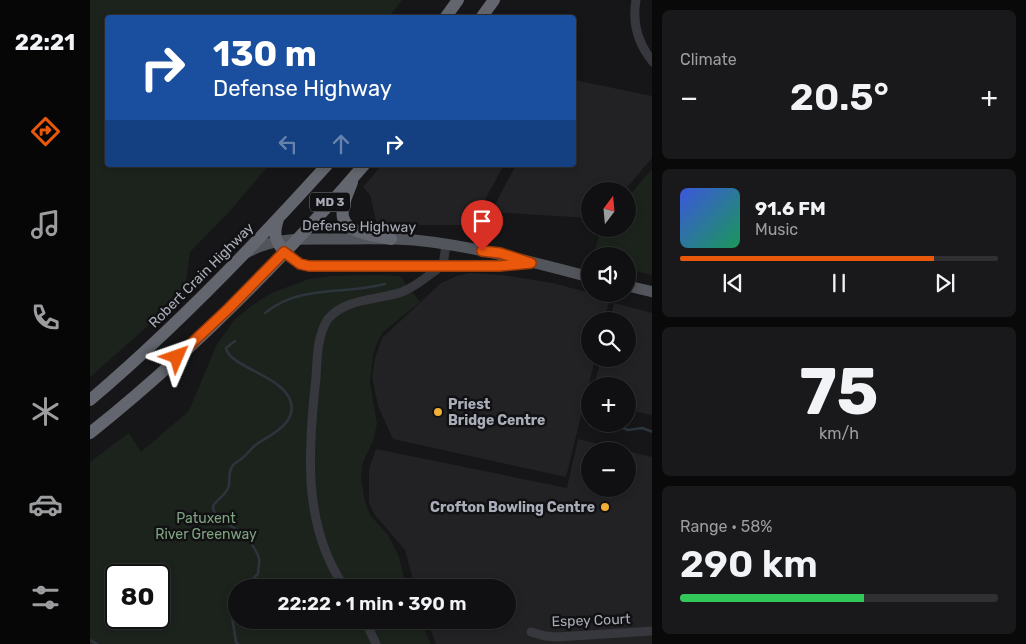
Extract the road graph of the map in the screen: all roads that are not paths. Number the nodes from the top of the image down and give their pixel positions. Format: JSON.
{"nodes":[{"id":1,"x":458,"y":0,"type":"edge"},
{"id":2,"x":494,"y":0,"type":"edge"},
{"id":3,"x":636,"y":0,"type":"edge"},
{"id":4,"x":448,"y":15,"type":"edge"},
{"id":5,"x":483,"y":15,"type":"edge"},
{"id":6,"x":652,"y":62,"type":"edge"},
{"id":7,"x":324,"y":167,"type":"edge"},
{"id":8,"x":362,"y":167,"type":"edge"},
{"id":9,"x":354,"y":177,"type":"junction"},
{"id":10,"x":278,"y":218,"type":"junction"},
{"id":11,"x":297,"y":239,"type":"junction"},
{"id":12,"x":391,"y":239,"type":"junction"},
{"id":13,"x":276,"y":241,"type":"junction"},
{"id":14,"x":446,"y":245,"type":"junction"},
{"id":15,"x":284,"y":252,"type":"junction"},
{"id":16,"x":246,"y":253,"type":"junction"},
{"id":17,"x":531,"y":263,"type":"junction"},
{"id":18,"x":443,"y":265,"type":"junction"},
{"id":19,"x":581,"y":274,"type":"edge"},
{"id":20,"x":636,"y":288,"type":"edge"},
{"id":21,"x":652,"y":292,"type":"edge"},
{"id":22,"x":90,"y":400,"type":"edge"},
{"id":23,"x":90,"y":433,"type":"edge"},
{"id":24,"x":340,"y":579,"type":"edge"},
{"id":25,"x":369,"y":629,"type":"edge"},
{"id":26,"x":652,"y":631,"type":"edge"},
{"id":27,"x":531,"y":632,"type":"dead end"},
{"id":28,"x":376,"y":644,"type":"edge"}],
"edges":[{"from":1,"to":4,"type":"highway"},
{"from":2,"to":5,"type":"highway"},
{"from":3,"to":6,"type":"street"},
{"from":7,"to":10,"type":"highway","name":"Robert Crain Highway","number":"MD 3"},
{"from":8,"to":9,"type":"highway","number":"MD 3"},
{"from":9,"to":11,"type":"highway","number":"MD 3"},
{"from":9,"to":12,"type":"highway"},
{"from":10,"to":13,"type":"highway"},
{"from":10,"to":16,"type":"highway","name":"Robert Crain Highway","number":"MD 3"},
{"from":11,"to":12,"type":"main road","name":"Defense Highway"},
{"from":11,"to":13,"type":"main road","name":"Defense Highway"},
{"from":11,"to":15,"type":"highway","number":"MD 3"},
{"from":12,"to":14,"type":"main road","name":"Defense Highway"},
{"from":13,"to":15,"type":"highway"},
{"from":13,"to":16,"type":"main road","name":"Defense Highway"},
{"from":14,"to":17,"type":"main road","name":"Defense Highway"},
{"from":14,"to":18,"type":"street"},
{"from":15,"to":18,"type":"main road","name":"Defense Highway"},
{"from":15,"to":23,"type":"highway","number":"MD 3"},
{"from":16,"to":22,"type":"highway","name":"Robert Crain Highway","number":"MD 3"},
{"from":17,"to":18,"type":"main road","name":"Defense Highway"},
{"from":17,"to":19,"type":"main road","name":"Defense Highway"},
{"from":18,"to":24,"type":"street"},
{"from":20,"to":21,"type":"main road"},
{"from":25,"to":28,"type":"street"},
{"from":26,"to":27,"type":"street","name":"Espey Court"}]}
